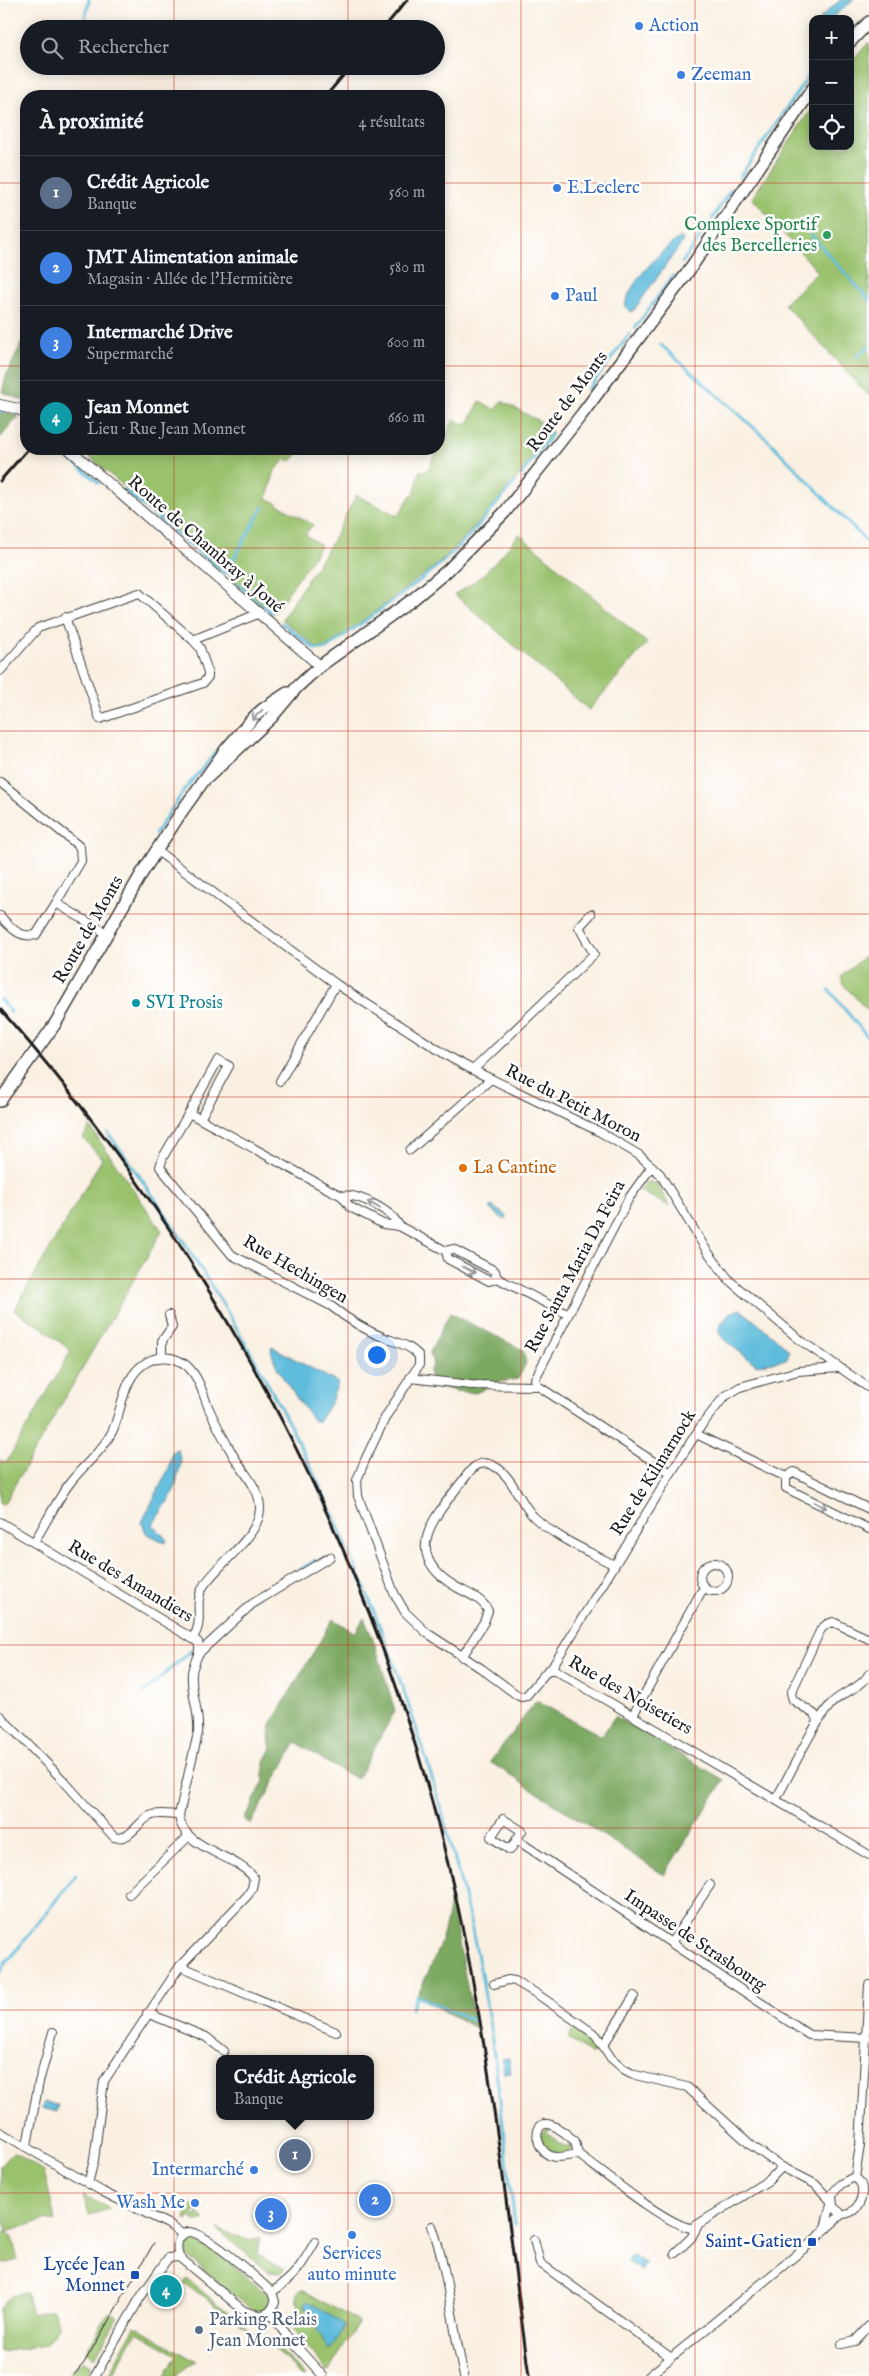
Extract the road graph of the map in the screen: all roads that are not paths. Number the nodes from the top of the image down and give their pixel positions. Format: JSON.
{"nodes":[{"id":1,"x":869,"y":22,"type":"edge"},
{"id":2,"x":854,"y":38,"type":"edge"},
{"id":3,"x":809,"y":94,"type":"edge"},
{"id":4,"x":0,"y":405,"type":"edge"},
{"id":5,"x":20,"y":410,"type":"edge"},
{"id":6,"x":76,"y":455,"type":"edge"},
{"id":7,"x":260,"y":613,"type":"junction"},
{"id":8,"x":65,"y":617,"type":"junction"},
{"id":9,"x":193,"y":640,"type":"junction"},
{"id":10,"x":320,"y":666,"type":"junction"},
{"id":11,"x":0,"y":672,"type":"edge"},
{"id":12,"x":0,"y":782,"type":"edge"},
{"id":13,"x":156,"y":850,"type":"junction"},
{"id":14,"x":56,"y":903,"type":"junction"},
{"id":15,"x":591,"y":914,"type":"dead end"},
{"id":16,"x":0,"y":916,"type":"edge"},
{"id":17,"x":106,"y":933,"type":"junction"},
{"id":18,"x":336,"y":984,"type":"junction"},
{"id":19,"x":473,"y":1070,"type":"junction"},
{"id":20,"x":491,"y":1079,"type":"junction"},
{"id":21,"x":280,"y":1081,"type":"dead end"},
{"id":22,"x":0,"y":1101,"type":"edge"},
{"id":23,"x":189,"y":1113,"type":"junction"},
{"id":24,"x":200,"y":1119,"type":"junction"},
{"id":25,"x":410,"y":1150,"type":"dead end"},
{"id":26,"x":652,"y":1166,"type":"junction"},
{"id":27,"x":342,"y":1196,"type":"junction"},
{"id":28,"x":399,"y":1226,"type":"junction"},
{"id":29,"x":567,"y":1314,"type":"junction"},
{"id":30,"x":169,"y":1315,"type":"dead end"},
{"id":31,"x":162,"y":1357,"type":"junction"},
{"id":32,"x":838,"y":1368,"type":"junction"},
{"id":33,"x":410,"y":1378,"type":"junction"},
{"id":34,"x":538,"y":1386,"type":"junction"},
{"id":35,"x":869,"y":1388,"type":"edge"},
{"id":36,"x":696,"y":1434,"type":"junction"},
{"id":37,"x":671,"y":1473,"type":"junction"},
{"id":38,"x":786,"y":1477,"type":"junction"},
{"id":39,"x":869,"y":1509,"type":"edge"},
{"id":40,"x":0,"y":1522,"type":"edge"},
{"id":41,"x":869,"y":1529,"type":"edge"},
{"id":42,"x":34,"y":1542,"type":"junction"},
{"id":43,"x":330,"y":1557,"type":"dead end"},
{"id":44,"x":614,"y":1565,"type":"junction"},
{"id":45,"x":705,"y":1588,"type":"dead end"},
{"id":46,"x":193,"y":1637,"type":"junction"},
{"id":47,"x":869,"y":1639,"type":"edge"},
{"id":48,"x":200,"y":1652,"type":"junction"},
{"id":49,"x":462,"y":1657,"type":"junction"},
{"id":50,"x":551,"y":1669,"type":"junction"},
{"id":51,"x":869,"y":1674,"type":"edge"},
{"id":52,"x":633,"y":1715,"type":"junction"},
{"id":53,"x":0,"y":1716,"type":"edge"},
{"id":54,"x":819,"y":1722,"type":"junction"},
{"id":55,"x":776,"y":1799,"type":"junction"},
{"id":56,"x":178,"y":1815,"type":"junction"},
{"id":57,"x":189,"y":1836,"type":"junction"},
{"id":58,"x":517,"y":1840,"type":"dead end"},
{"id":59,"x":869,"y":1855,"type":"edge"},
{"id":60,"x":710,"y":1885,"type":"dead end"},
{"id":61,"x":129,"y":1894,"type":"dead end"},
{"id":62,"x":672,"y":1943,"type":"junction"},
{"id":63,"x":180,"y":1966,"type":"junction"},
{"id":64,"x":494,"y":1984,"type":"dead end"},
{"id":65,"x":869,"y":1985,"type":"edge"},
{"id":66,"x":634,"y":1996,"type":"dead end"},
{"id":67,"x":147,"y":2013,"type":"junction"},
{"id":68,"x":53,"y":2032,"type":"dead end"},
{"id":69,"x":336,"y":2032,"type":"dead end"},
{"id":70,"x":867,"y":2038,"type":"junction"},
{"id":71,"x":604,"y":2044,"type":"junction"},
{"id":72,"x":224,"y":2051,"type":"dead end"},
{"id":73,"x":0,"y":2132,"type":"edge"},
{"id":74,"x":27,"y":2146,"type":"junction"},
{"id":75,"x":578,"y":2154,"type":"junction"},
{"id":76,"x":782,"y":2166,"type":"junction"},
{"id":77,"x":855,"y":2178,"type":"junction"},
{"id":78,"x":88,"y":2184,"type":"junction"},
{"id":79,"x":814,"y":2184,"type":"junction"},
{"id":80,"x":868,"y":2186,"type":"edge"},
{"id":81,"x":837,"y":2187,"type":"junction"},
{"id":82,"x":869,"y":2196,"type":"edge"},
{"id":83,"x":831,"y":2202,"type":"junction"},
{"id":84,"x":863,"y":2203,"type":"junction"},
{"id":85,"x":842,"y":2214,"type":"junction"},
{"id":86,"x":432,"y":2226,"type":"dead end"},
{"id":87,"x":697,"y":2227,"type":"junction"},
{"id":88,"x":824,"y":2230,"type":"junction"},
{"id":89,"x":182,"y":2234,"type":"junction"},
{"id":90,"x":534,"y":2240,"type":"dead end"},
{"id":91,"x":316,"y":2242,"type":"dead end"},
{"id":92,"x":675,"y":2253,"type":"dead end"},
{"id":93,"x":179,"y":2257,"type":"junction"},
{"id":94,"x":272,"y":2292,"type":"junction"},
{"id":95,"x":270,"y":2313,"type":"junction"},
{"id":96,"x":869,"y":2326,"type":"edge"},
{"id":97,"x":842,"y":2344,"type":"dead end"},
{"id":98,"x":670,"y":2358,"type":"junction"},
{"id":99,"x":96,"y":2376,"type":"edge"},
{"id":100,"x":323,"y":2376,"type":"edge"},
{"id":101,"x":464,"y":2376,"type":"edge"},
{"id":102,"x":649,"y":2376,"type":"edge"}],
"edges":[{"from":1,"to":2,"type":"main road"},
{"from":3,"to":10,"type":"main road","name":"Route de Monts"},
{"from":4,"to":5,"type":"street"},
{"from":6,"to":7,"type":"street","name":"Route de Chambray à Joué"},
{"from":7,"to":9,"type":"street"},
{"from":7,"to":10,"type":"street","name":"Route de Chambray à Joué"},
{"from":8,"to":9,"type":"street"},
{"from":8,"to":9,"type":"street"},
{"from":8,"to":11,"type":"street"},
{"from":10,"to":13,"type":"main road","name":"Route de Monts"},
{"from":12,"to":14,"type":"street"},
{"from":13,"to":17,"type":"main road","name":"Route de Monts"},
{"from":13,"to":18,"type":"street","name":"Rue du Petit Moron"},
{"from":14,"to":16,"type":"street"},
{"from":14,"to":17,"type":"street"},
{"from":15,"to":19,"type":"street"},
{"from":17,"to":22,"type":"main road","name":"Route de Monts"},
{"from":18,"to":19,"type":"street","name":"Rue du Petit Moron"},
{"from":18,"to":21,"type":"street"},
{"from":19,"to":20,"type":"street","name":"Rue du Petit Moron"},
{"from":20,"to":25,"type":"street","name":"Rue du Petit Moron"},
{"from":20,"to":26,"type":"street","name":"Rue du Petit Moron"},
{"from":23,"to":24,"type":"street"},
{"from":23,"to":24,"type":"street","name":"Rue Hechingen"},
{"from":23,"to":33,"type":"street","name":"Rue Hechingen"},
{"from":24,"to":27,"type":"street"},
{"from":26,"to":29,"type":"street","name":"Rue Santa Maria Da Feira"},
{"from":26,"to":32,"type":"street","name":"Rue du Petit Moron"},
{"from":27,"to":28,"type":"street"},
{"from":28,"to":27,"type":"street","one_way":true},
{"from":28,"to":29,"type":"street"},
{"from":29,"to":34,"type":"street","name":"Rue Santa Maria Da Feira"},
{"from":30,"to":31,"type":"street"},
{"from":31,"to":42,"type":"street"},
{"from":31,"to":46,"type":"street"},
{"from":32,"to":35,"type":"street","name":"Rue du Petit Moron"},
{"from":32,"to":36,"type":"street","name":"Rue de Kilmarnock"},
{"from":33,"to":34,"type":"street"},
{"from":33,"to":49,"type":"street","name":"Rue des Noisetiers"},
{"from":34,"to":37,"type":"street"},
{"from":36,"to":37,"type":"street","name":"Rue de Kilmarnock"},
{"from":36,"to":38,"type":"street"},
{"from":37,"to":44,"type":"street","name":"Rue de Kilmarnock"},
{"from":38,"to":39,"type":"street"},
{"from":38,"to":41,"type":"street","one_way":true},
{"from":40,"to":42,"type":"street","name":"Rue des Amandiers"},
{"from":42,"to":46,"type":"street","name":"Rue des Amandiers"},
{"from":43,"to":48,"type":"street"},
{"from":44,"to":49,"type":"street"},
{"from":44,"to":50,"type":"street","name":"Rue de Kilmarnock"},
{"from":45,"to":52,"type":"street"},
{"from":46,"to":48,"type":"street","name":"Rue des Amandiers"},
{"from":47,"to":54,"type":"street"},
{"from":48,"to":56,"type":"street"},
{"from":49,"to":50,"type":"street","name":"Rue des Noisetiers"},
{"from":50,"to":52,"type":"street","name":"Rue des Noisetiers"},
{"from":51,"to":54,"type":"street"},
{"from":52,"to":55,"type":"street","name":"Rue des Noisetiers"},
{"from":53,"to":56,"type":"street"},
{"from":54,"to":55,"type":"street"},
{"from":55,"to":59,"type":"street","name":"Rue des Noisetiers"},
{"from":56,"to":57,"type":"street"},
{"from":57,"to":61,"type":"street"},
{"from":57,"to":63,"type":"street"},
{"from":58,"to":62,"type":"street","name":"Impasse de Strasbourg"},
{"from":60,"to":62,"type":"street"},
{"from":62,"to":70,"type":"street","name":"Impasse de Strasbourg"},
{"from":63,"to":67,"type":"street"},
{"from":63,"to":69,"type":"street"},
{"from":64,"to":71,"type":"street"},
{"from":65,"to":70,"type":"street"},
{"from":66,"to":71,"type":"street"},
{"from":67,"to":72,"type":"street"},
{"from":67,"to":78,"type":"street"},
{"from":68,"to":74,"type":"street"},
{"from":70,"to":77,"type":"street"},
{"from":71,"to":76,"type":"street"},
{"from":73,"to":74,"type":"street"},
{"from":74,"to":78,"type":"street"},
{"from":75,"to":75,"type":"street"},
{"from":75,"to":87,"type":"street"},
{"from":76,"to":79,"type":"street"},
{"from":76,"to":87,"type":"street"},
{"from":77,"to":80,"type":"street"},
{"from":77,"to":81,"type":"street"},
{"from":78,"to":89,"type":"street"},
{"from":79,"to":81,"type":"street"},
{"from":79,"to":83,"type":"street"},
{"from":80,"to":84,"type":"street"},
{"from":81,"to":83,"type":"street"},
{"from":82,"to":84,"type":"street"},
{"from":83,"to":85,"type":"street"},
{"from":83,"to":88,"type":"street"},
{"from":84,"to":85,"type":"street"},
{"from":85,"to":88,"type":"street"},
{"from":86,"to":101,"type":"street"},
{"from":87,"to":92,"type":"street"},
{"from":88,"to":98,"type":"street"},
{"from":89,"to":93,"type":"street"},
{"from":89,"to":94,"type":"street"},
{"from":90,"to":98,"type":"street"},
{"from":91,"to":94,"type":"street"},
{"from":93,"to":95,"type":"street"},
{"from":93,"to":99,"type":"street"},
{"from":94,"to":95,"type":"street"},
{"from":95,"to":100,"type":"street"},
{"from":96,"to":97,"type":"street"},
{"from":98,"to":102,"type":"street"}]}
